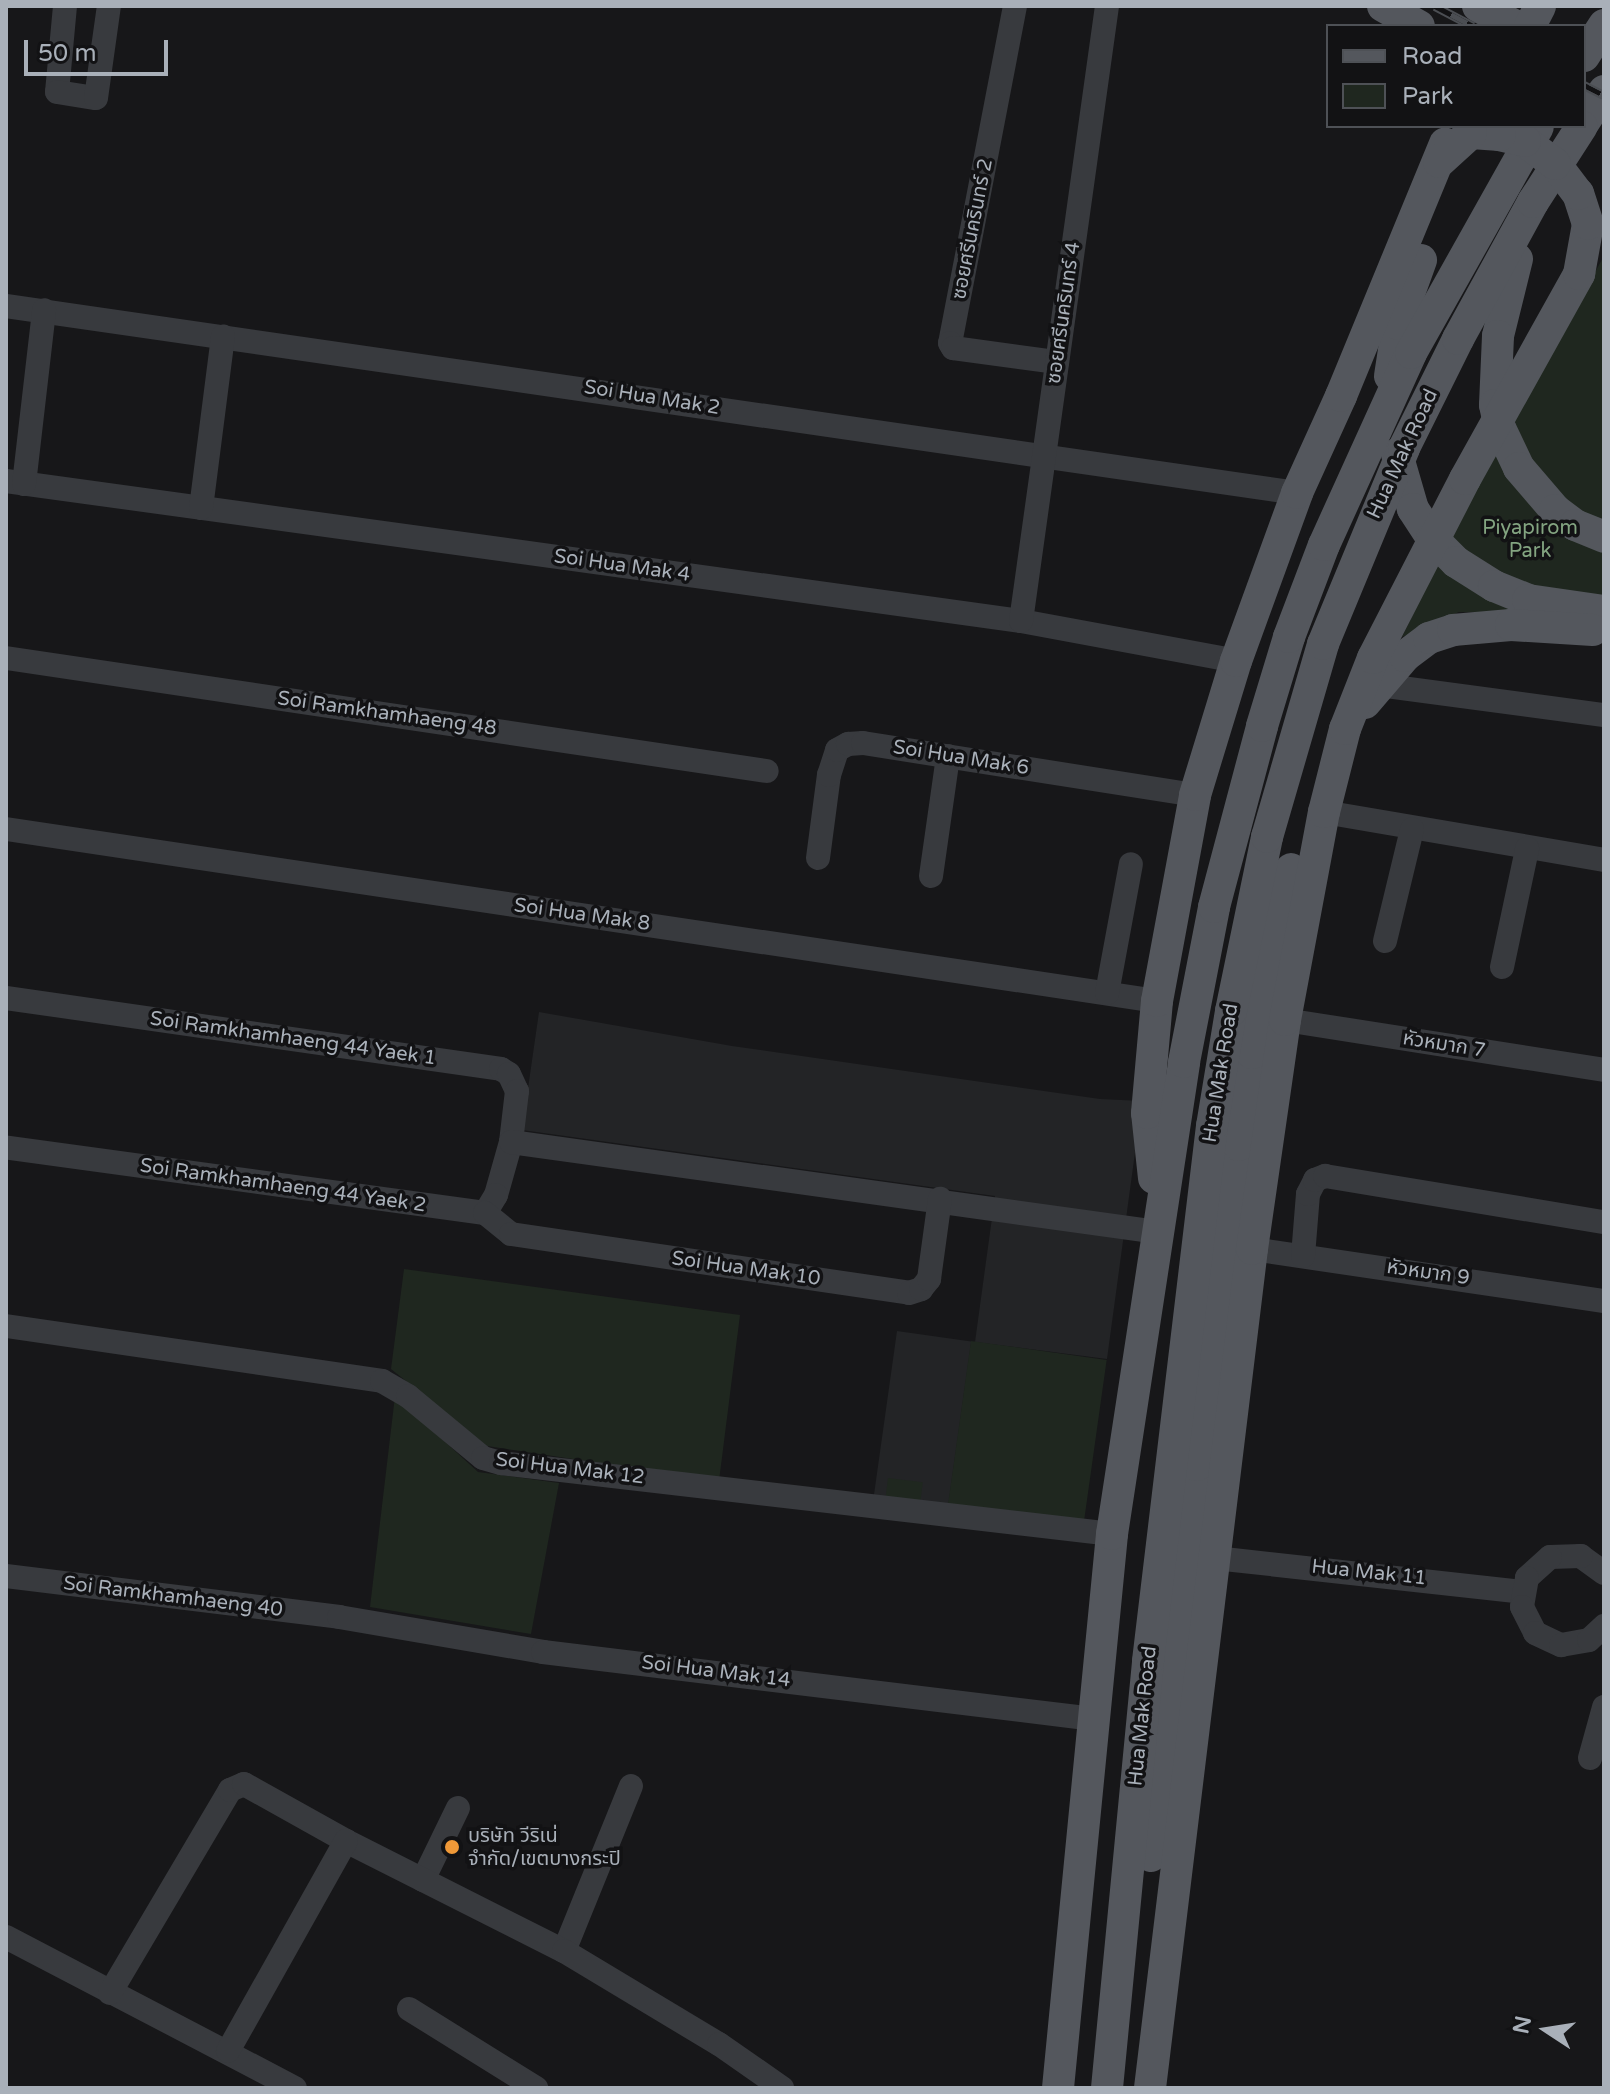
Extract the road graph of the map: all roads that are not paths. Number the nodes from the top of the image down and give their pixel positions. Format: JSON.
{"nodes":[{"id":1,"x":65,"y":6,"type":"edge"},
{"id":2,"x":109,"y":6,"type":"edge"},
{"id":3,"x":1015,"y":6,"type":"edge"},
{"id":4,"x":1107,"y":6,"type":"edge"},
{"id":5,"x":1369,"y":6,"type":"edge"},
{"id":6,"x":1383,"y":6,"type":"edge"},
{"id":7,"x":1478,"y":6,"type":"edge"},
{"id":8,"x":1513,"y":6,"type":"edge"},
{"id":9,"x":1594,"y":6,"type":"edge"},
{"id":10,"x":1392,"y":24,"type":"edge"},
{"id":11,"x":1415,"y":24,"type":"edge"},
{"id":12,"x":1512,"y":24,"type":"edge"},
{"id":13,"x":1531,"y":24,"type":"edge"},
{"id":14,"x":1585,"y":24,"type":"edge"},
{"id":15,"x":1604,"y":25,"type":"edge"},
{"id":16,"x":1586,"y":56,"type":"edge"},
{"id":17,"x":1586,"y":60,"type":"edge"},
{"id":18,"x":1604,"y":72,"type":"edge"},
{"id":19,"x":1604,"y":91,"type":"edge"},
{"id":20,"x":1586,"y":117,"type":"edge"},
{"id":21,"x":1586,"y":119,"type":"edge"},
{"id":22,"x":1604,"y":126,"type":"edge"},
{"id":23,"x":1450,"y":128,"type":"edge"},
{"id":24,"x":1480,"y":128,"type":"edge"},
{"id":25,"x":1536,"y":128,"type":"edge"},
{"id":26,"x":1580,"y":128,"type":"edge"},
{"id":27,"x":1439,"y":162,"type":"junction"},
{"id":28,"x":1533,"y":202,"type":"junction"},
{"id":29,"x":1604,"y":207,"type":"edge"},
{"id":30,"x":6,"y":306,"type":"edge"},
{"id":31,"x":44,"y":310,"type":"junction"},
{"id":32,"x":223,"y":336,"type":"junction"},
{"id":33,"x":1057,"y":362,"type":"junction"},
{"id":34,"x":1044,"y":457,"type":"junction"},
{"id":35,"x":15,"y":483,"type":"edge"},
{"id":36,"x":1297,"y":493,"type":"junction"},
{"id":37,"x":201,"y":508,"type":"junction"},
{"id":38,"x":1604,"y":537,"type":"edge"},
{"id":39,"x":1604,"y":611,"type":"edge"},
{"id":40,"x":1021,"y":621,"type":"junction"},
{"id":41,"x":1604,"y":631,"type":"edge"},
{"id":42,"x":6,"y":658,"type":"edge"},
{"id":43,"x":1236,"y":661,"type":"junction"},
{"id":44,"x":1379,"y":685,"type":"junction"},
{"id":45,"x":1604,"y":715,"type":"edge"},
{"id":46,"x":1345,"y":729,"type":"junction"},
{"id":47,"x":948,"y":756,"type":"junction"},
{"id":48,"x":767,"y":771,"type":"dead end"},
{"id":49,"x":1195,"y":795,"type":"junction"},
{"id":50,"x":1324,"y":812,"type":"junction"},
{"id":51,"x":6,"y":829,"type":"edge"},
{"id":52,"x":1412,"y":829,"type":"junction"},
{"id":53,"x":1527,"y":849,"type":"junction"},
{"id":54,"x":818,"y":858,"type":"dead end"},
{"id":55,"x":1604,"y":860,"type":"edge"},
{"id":56,"x":1131,"y":864,"type":"dead end"},
{"id":57,"x":931,"y":876,"type":"dead end"},
{"id":58,"x":1385,"y":941,"type":"dead end"},
{"id":59,"x":1502,"y":967,"type":"dead end"},
{"id":60,"x":1107,"y":993,"type":"junction"},
{"id":61,"x":6,"y":998,"type":"edge"},
{"id":62,"x":1157,"y":1001,"type":"junction"},
{"id":63,"x":1285,"y":1020,"type":"junction"},
{"id":64,"x":1604,"y":1070,"type":"edge"},
{"id":65,"x":511,"y":1142,"type":"junction"},
{"id":66,"x":6,"y":1147,"type":"edge"},
{"id":67,"x":940,"y":1199,"type":"junction"},
{"id":68,"x":485,"y":1213,"type":"junction"},
{"id":69,"x":1604,"y":1222,"type":"edge"},
{"id":70,"x":1158,"y":1227,"type":"junction"},
{"id":71,"x":1252,"y":1249,"type":"junction"},
{"id":72,"x":1303,"y":1256,"type":"junction"},
{"id":73,"x":1604,"y":1301,"type":"edge"},
{"id":74,"x":6,"y":1326,"type":"edge"},
{"id":75,"x":1112,"y":1534,"type":"junction"},
{"id":76,"x":1215,"y":1558,"type":"junction"},
{"id":77,"x":1604,"y":1573,"type":"edge"},
{"id":78,"x":6,"y":1576,"type":"edge"},
{"id":79,"x":1522,"y":1592,"type":"junction"},
{"id":80,"x":339,"y":1617,"type":"joint"},
{"id":81,"x":1604,"y":1626,"type":"edge"},
{"id":82,"x":1604,"y":1707,"type":"edge"},
{"id":83,"x":1094,"y":1719,"type":"junction"},
{"id":84,"x":1590,"y":1758,"type":"dead end"},
{"id":85,"x":631,"y":1786,"type":"dead end"},
{"id":86,"x":458,"y":1808,"type":"dead end"},
{"id":87,"x":346,"y":1841,"type":"junction"},
{"id":88,"x":423,"y":1880,"type":"junction"},
{"id":89,"x":6,"y":1937,"type":"edge"},
{"id":90,"x":564,"y":1951,"type":"junction"},
{"id":91,"x":110,"y":1993,"type":"junction"},
{"id":92,"x":409,"y":2009,"type":"dead end"},
{"id":93,"x":228,"y":2051,"type":"junction"},
{"id":94,"x":295,"y":2088,"type":"edge"},
{"id":95,"x":536,"y":2088,"type":"edge"},
{"id":96,"x":782,"y":2088,"type":"edge"},
{"id":97,"x":1058,"y":2088,"type":"edge"},
{"id":98,"x":1107,"y":2088,"type":"edge"},
{"id":99,"x":1117,"y":2088,"type":"edge"},
{"id":100,"x":1150,"y":2088,"type":"edge"}],
"edges":[{"from":1,"to":2,"type":"street"},
{"from":3,"to":33,"type":"street","name":"ซอยศรีนครินทร์ 2"},
{"from":4,"to":33,"type":"street","name":"ซอยศรีนครินทร์ 4"},
{"from":5,"to":10,"type":"main road"},
{"from":6,"to":11,"type":"main road"},
{"from":7,"to":12,"type":"main road"},
{"from":8,"to":13,"type":"main road"},
{"from":9,"to":14,"type":"main road"},
{"from":15,"to":16,"type":"main road"},
{"from":17,"to":18,"type":"main road"},
{"from":19,"to":21,"type":"main road","name":"Hua Mak Road"},
{"from":20,"to":22,"type":"main road"},
{"from":23,"to":27,"type":"main road"},
{"from":24,"to":39,"type":"main road"},
{"from":25,"to":70,"type":"main road","name":"Hua Mak Road"},
{"from":26,"to":28,"type":"main road","name":"Hua Mak Road"},
{"from":27,"to":36,"type":"main road"},
{"from":27,"to":46,"type":"main road"},
{"from":28,"to":38,"type":"main road"},
{"from":28,"to":98,"type":"main road","name":"Hua Mak Road"},
{"from":29,"to":99,"type":"main road"},
{"from":30,"to":31,"type":"street","name":"Soi Hua Mak 2"},
{"from":31,"to":32,"type":"street","name":"Soi Hua Mak 2"},
{"from":31,"to":35,"type":"street"},
{"from":32,"to":34,"type":"street","name":"Soi Hua Mak 2"},
{"from":32,"to":37,"type":"street"},
{"from":33,"to":34,"type":"street","name":"ซอยศรีนครินทร์ 4"},
{"from":34,"to":36,"type":"street","name":"Soi Hua Mak 2"},
{"from":34,"to":40,"type":"street","name":"ซอยศรีนครินทร์ 4"},
{"from":35,"to":37,"type":"street","name":"Soi Hua Mak 4"},
{"from":36,"to":43,"type":"main road"},
{"from":37,"to":40,"type":"street","name":"Soi Hua Mak 4"},
{"from":40,"to":43,"type":"street","name":"Soi Hua Mak 4"},
{"from":41,"to":44,"type":"main road"},
{"from":42,"to":48,"type":"street","name":"Soi Ramkhamhaeng 48"},
{"from":43,"to":49,"type":"main road"},
{"from":44,"to":45,"type":"street"},
{"from":44,"to":46,"type":"main road"},
{"from":46,"to":50,"type":"main road"},
{"from":47,"to":49,"type":"street","name":"Soi Hua Mak 6"},
{"from":47,"to":54,"type":"street","name":"Soi Hua Mak 6"},
{"from":47,"to":57,"type":"street"},
{"from":49,"to":62,"type":"main road"},
{"from":50,"to":52,"type":"street"},
{"from":50,"to":63,"type":"main road"},
{"from":51,"to":60,"type":"street","name":"Soi Hua Mak 8"},
{"from":52,"to":53,"type":"street"},
{"from":52,"to":58,"type":"street"},
{"from":53,"to":55,"type":"street"},
{"from":53,"to":59,"type":"street"},
{"from":56,"to":60,"type":"street"},
{"from":60,"to":62,"type":"street","name":"Soi Hua Mak 8"},
{"from":61,"to":65,"type":"street","name":"Soi Ramkhamhaeng 44 Yaek 1"},
{"from":62,"to":70,"type":"main road"},
{"from":63,"to":64,"type":"street","name":"หัวหมาก 7"},
{"from":63,"to":71,"type":"main road"},
{"from":65,"to":67,"type":"street"},
{"from":65,"to":68,"type":"street"},
{"from":66,"to":68,"type":"street","name":"Soi Ramkhamhaeng 44 Yaek 2"},
{"from":67,"to":68,"type":"street","name":"Soi Hua Mak 10"},
{"from":67,"to":70,"type":"street"},
{"from":69,"to":72,"type":"street"},
{"from":70,"to":75,"type":"main road","name":"Hua Mak Road"},
{"from":71,"to":72,"type":"street","name":"หัวหมาก 9"},
{"from":71,"to":76,"type":"main road"},
{"from":72,"to":73,"type":"street","name":"หัวหมาก 9"},
{"from":74,"to":75,"type":"street","name":"Soi Hua Mak 12"},
{"from":75,"to":83,"type":"main road","name":"Hua Mak Road"},
{"from":76,"to":79,"type":"street","name":"Hua Mak 11"},
{"from":76,"to":100,"type":"main road"},
{"from":77,"to":79,"type":"street"},
{"from":78,"to":80,"type":"street","name":"Soi Ramkhamhaeng 40"},
{"from":79,"to":81,"type":"street"},
{"from":80,"to":83,"type":"street","name":"Soi Hua Mak 14"},
{"from":82,"to":84,"type":"street"},
{"from":83,"to":97,"type":"main road","name":"Hua Mak Road"},
{"from":85,"to":90,"type":"street"},
{"from":86,"to":88,"type":"street"},
{"from":87,"to":88,"type":"street"},
{"from":87,"to":91,"type":"street"},
{"from":87,"to":93,"type":"street"},
{"from":88,"to":90,"type":"street"},
{"from":89,"to":91,"type":"street"},
{"from":90,"to":96,"type":"street"},
{"from":91,"to":93,"type":"street"},
{"from":92,"to":95,"type":"street"},
{"from":93,"to":94,"type":"street"}]}
